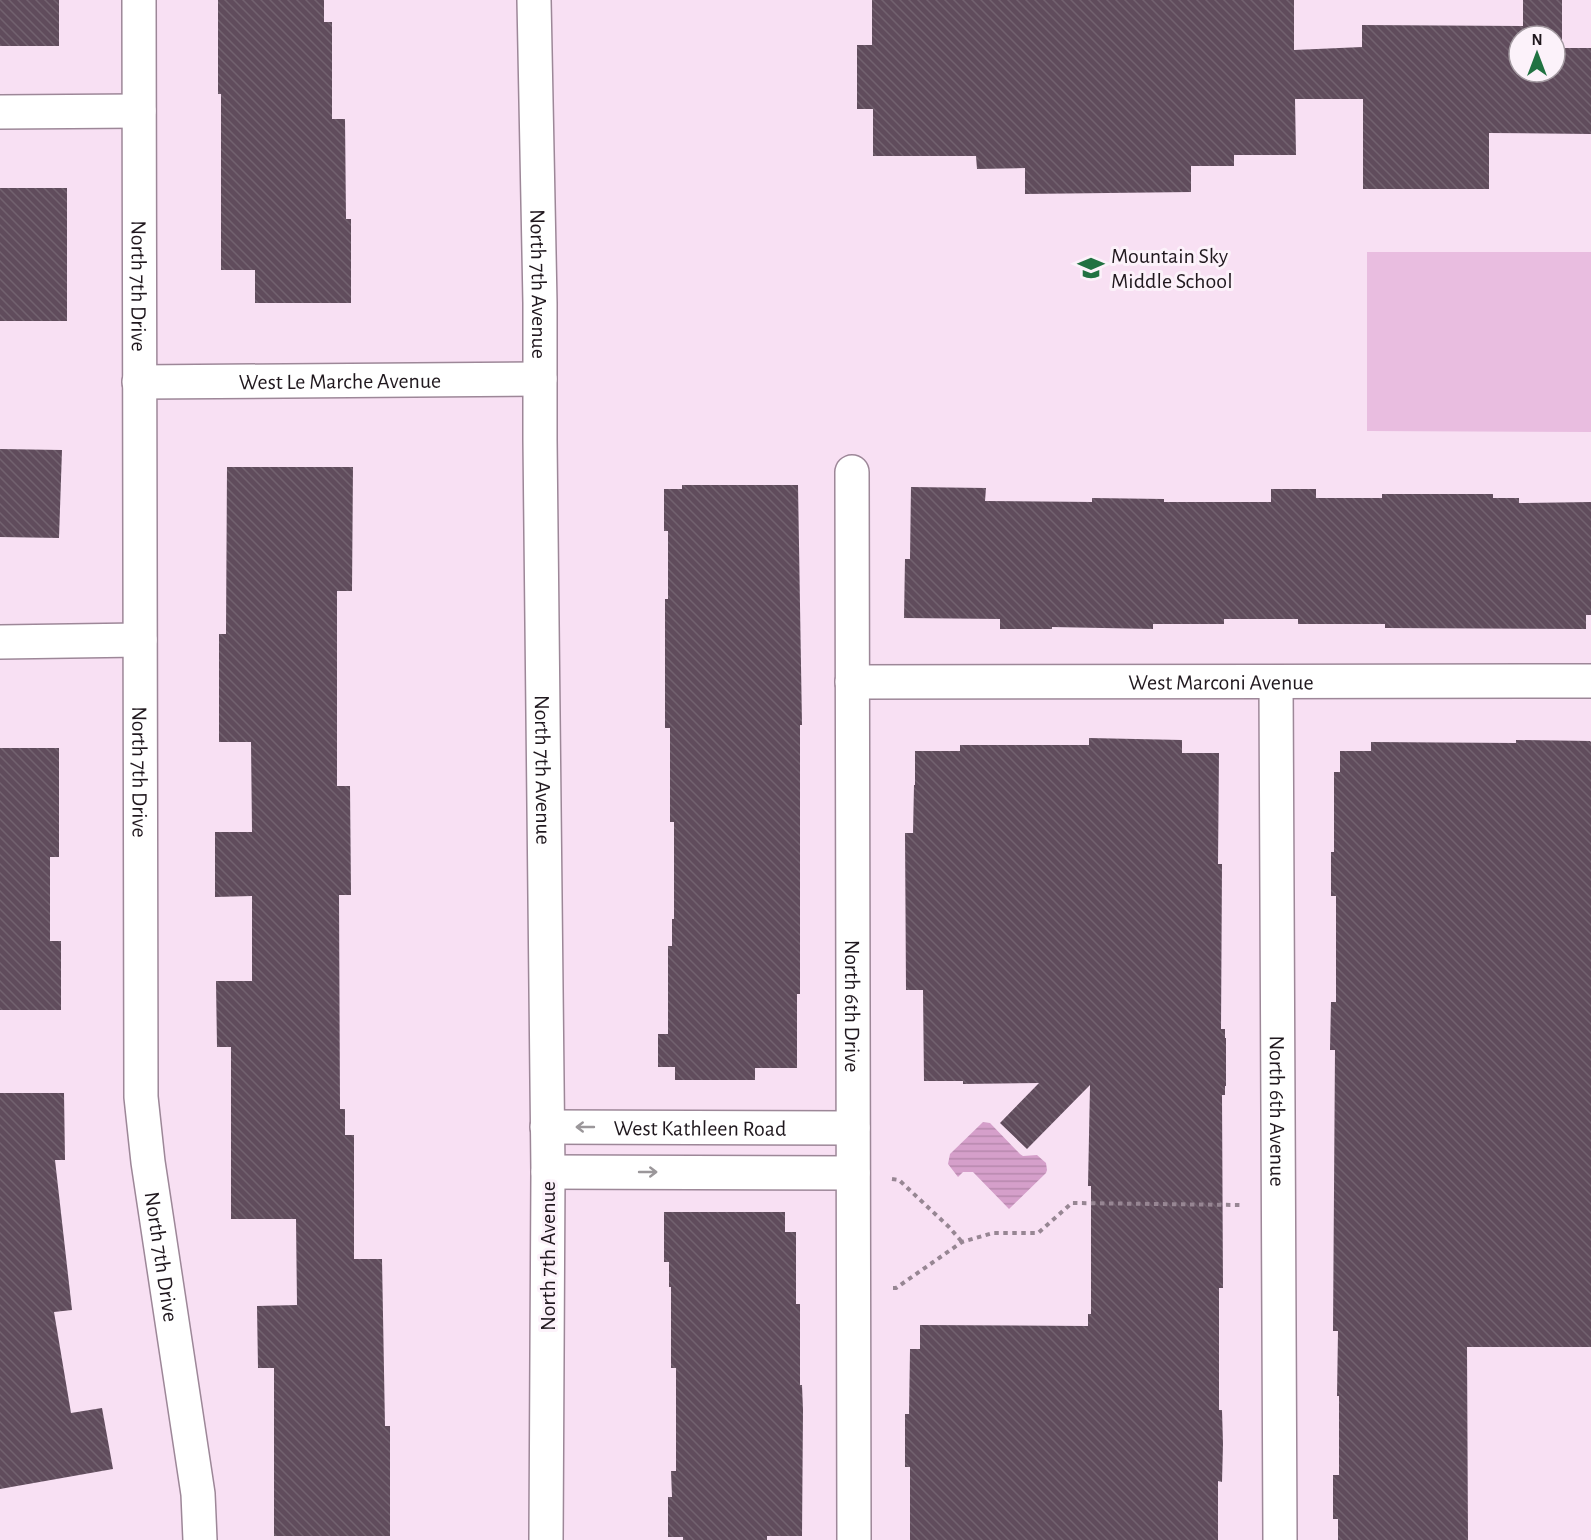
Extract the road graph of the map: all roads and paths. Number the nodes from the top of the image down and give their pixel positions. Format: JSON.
{"nodes":[{"id":1,"x":139,"y":0,"type":"edge"},
{"id":2,"x":534,"y":0,"type":"edge"},
{"id":3,"x":139,"y":111,"type":"junction"},
{"id":4,"x":0,"y":112,"type":"edge"},
{"id":5,"x":540,"y":379,"type":"junction"},
{"id":6,"x":139,"y":382,"type":"junction"},
{"id":7,"x":852,"y":472,"type":"dead end"},
{"id":8,"x":140,"y":640,"type":"junction"},
{"id":9,"x":0,"y":642,"type":"edge"},
{"id":10,"x":1591,"y":681,"type":"edge"},
{"id":11,"x":852,"y":682,"type":"junction"},
{"id":12,"x":1276,"y":682,"type":"junction"},
{"id":13,"x":547,"y":1127,"type":"junction"},
{"id":14,"x":853,"y":1128,"type":"junction"},
{"id":15,"x":548,"y":1172,"type":"junction"},
{"id":16,"x":853,"y":1175,"type":"junction"},
{"id":17,"x":1279,"y":1205,"type":"junction"},
{"id":18,"x":962,"y":1242,"type":"junction"},
{"id":19,"x":854,"y":1287,"type":"junction"},
{"id":20,"x":200,"y":1540,"type":"edge"},
{"id":21,"x":546,"y":1540,"type":"edge"},
{"id":22,"x":854,"y":1540,"type":"edge"},
{"id":23,"x":1280,"y":1540,"type":"edge"}],
"edges":[{"from":1,"to":3,"type":"street","name":"North 7th Drive"},
{"from":2,"to":5,"type":"street","name":"North 7th Avenue"},
{"from":3,"to":4,"type":"street"},
{"from":3,"to":6,"type":"street","name":"North 7th Drive"},
{"from":5,"to":6,"type":"street","name":"West Le Marche Avenue"},
{"from":5,"to":13,"type":"street","name":"North 7th Avenue"},
{"from":6,"to":8,"type":"street","name":"North 7th Drive"},
{"from":7,"to":11,"type":"street","name":"North 6th Drive"},
{"from":8,"to":9,"type":"street"},
{"from":8,"to":20,"type":"street","name":"North 7th Drive"},
{"from":10,"to":12,"type":"street","name":"West Marconi Avenue"},
{"from":11,"to":12,"type":"street","name":"West Marconi Avenue"},
{"from":11,"to":14,"type":"street","name":"North 6th Drive"},
{"from":12,"to":17,"type":"street","name":"North 6th Avenue"},
{"from":14,"to":13,"type":"street","name":"West Kathleen Road","one_way":true},
{"from":13,"to":15,"type":"street","name":"North 7th Avenue"},
{"from":14,"to":16,"type":"street","name":"North 6th Drive"},
{"from":15,"to":16,"type":"street","name":"West Kathleen Road","one_way":true},
{"from":15,"to":21,"type":"street","name":"North 7th Avenue"},
{"from":16,"to":18,"type":"path"},
{"from":16,"to":19,"type":"street","name":"North 6th Drive"},
{"from":17,"to":18,"type":"path"},
{"from":17,"to":23,"type":"street","name":"North 6th Avenue"},
{"from":18,"to":19,"type":"path"},
{"from":19,"to":22,"type":"street","name":"North 6th Drive"}]}
